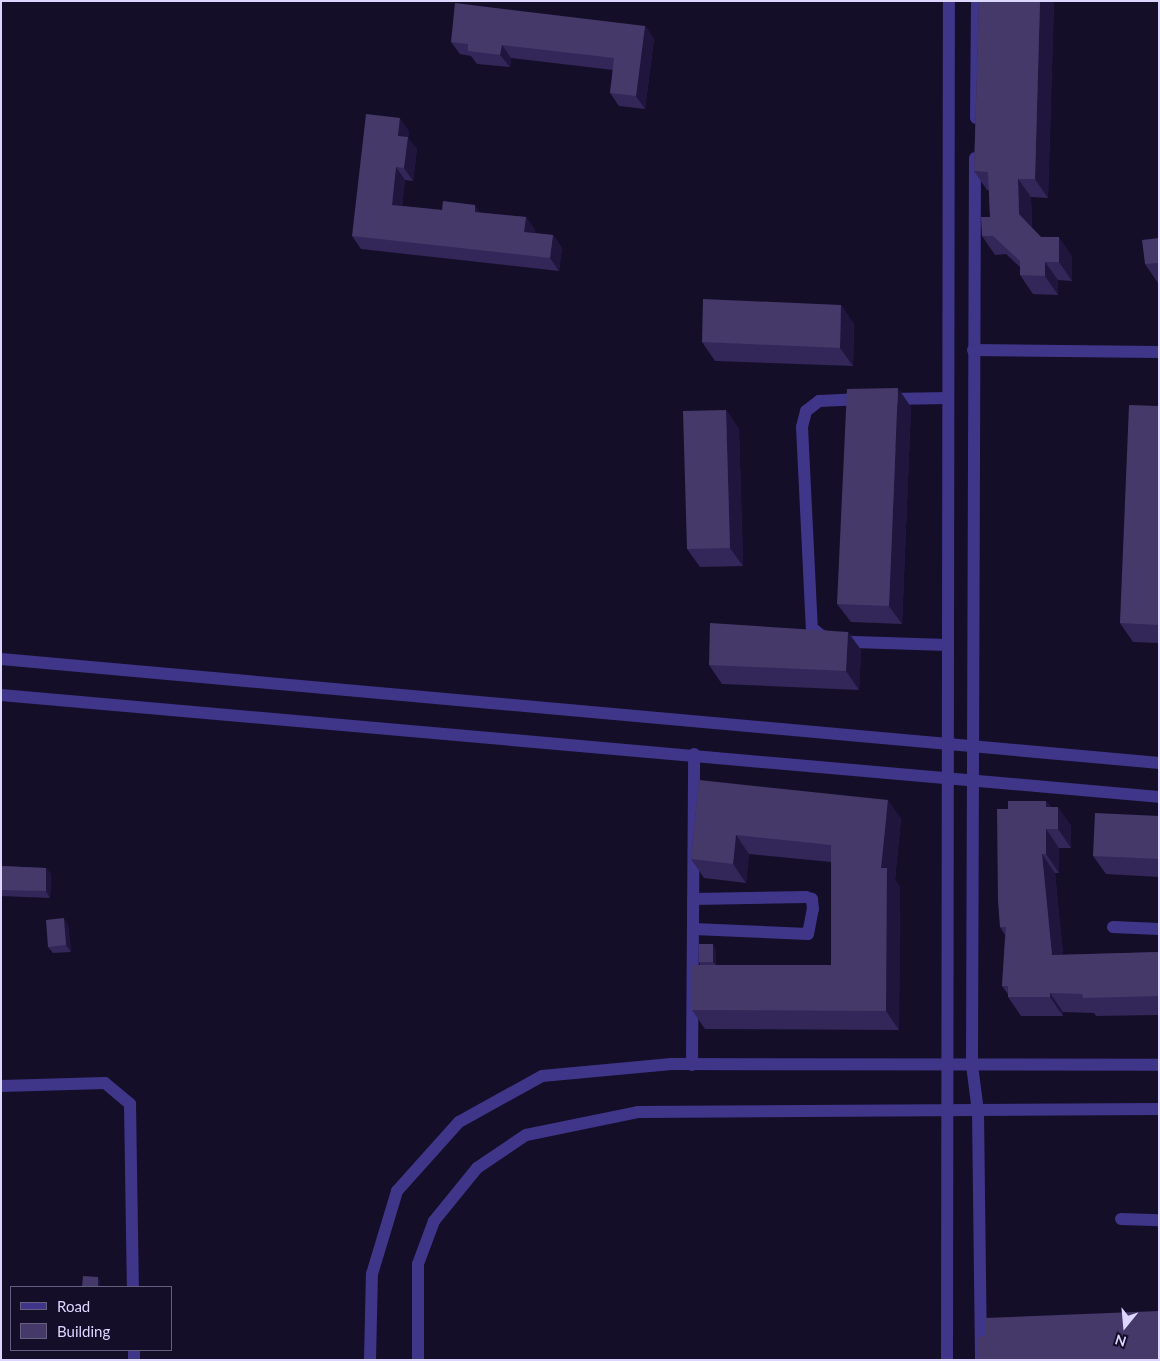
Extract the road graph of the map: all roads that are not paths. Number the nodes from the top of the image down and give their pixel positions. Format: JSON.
{"nodes":[{"id":1,"x":949,"y":1,"type":"edge"},
{"id":2,"x":977,"y":1,"type":"edge"},
{"id":3,"x":973,"y":350,"type":"junction"},
{"id":4,"x":1159,"y":352,"type":"edge"},
{"id":5,"x":948,"y":398,"type":"junction"},
{"id":6,"x":947,"y":645,"type":"junction"},
{"id":7,"x":1,"y":659,"type":"edge"},
{"id":8,"x":1,"y":695,"type":"edge"},
{"id":9,"x":947,"y":745,"type":"junction"},
{"id":10,"x":972,"y":747,"type":"junction"},
{"id":11,"x":694,"y":754,"type":"junction"},
{"id":12,"x":1159,"y":763,"type":"edge"},
{"id":13,"x":946,"y":780,"type":"junction"},
{"id":14,"x":972,"y":781,"type":"junction"},
{"id":15,"x":1159,"y":797,"type":"edge"},
{"id":16,"x":693,"y":899,"type":"junction"},
{"id":17,"x":1113,"y":927,"type":"dead end"},
{"id":18,"x":1159,"y":928,"type":"edge"},
{"id":19,"x":693,"y":929,"type":"junction"},
{"id":20,"x":1159,"y":1064,"type":"edge"},
{"id":21,"x":692,"y":1065,"type":"junction"},
{"id":22,"x":945,"y":1065,"type":"junction"},
{"id":23,"x":972,"y":1065,"type":"junction"},
{"id":24,"x":1,"y":1086,"type":"edge"},
{"id":25,"x":1159,"y":1109,"type":"edge"},
{"id":26,"x":946,"y":1112,"type":"junction"},
{"id":27,"x":978,"y":1112,"type":"junction"},
{"id":28,"x":1121,"y":1220,"type":"dead end"},
{"id":29,"x":1159,"y":1220,"type":"edge"},
{"id":30,"x":133,"y":1286,"type":"edge"},
{"id":31,"x":370,"y":1360,"type":"edge"},
{"id":32,"x":418,"y":1360,"type":"edge"},
{"id":33,"x":946,"y":1360,"type":"edge"},
{"id":34,"x":981,"y":1360,"type":"edge"}],
"edges":[{"from":1,"to":5,"type":"street"},
{"from":2,"to":3,"type":"street"},
{"from":3,"to":4,"type":"street"},
{"from":3,"to":10,"type":"street"},
{"from":5,"to":6,"type":"street"},
{"from":5,"to":6,"type":"street"},
{"from":6,"to":9,"type":"street"},
{"from":7,"to":9,"type":"street"},
{"from":8,"to":11,"type":"street"},
{"from":9,"to":10,"type":"street"},
{"from":9,"to":13,"type":"street"},
{"from":10,"to":12,"type":"street"},
{"from":10,"to":14,"type":"street"},
{"from":11,"to":13,"type":"street"},
{"from":11,"to":16,"type":"street"},
{"from":13,"to":14,"type":"street"},
{"from":13,"to":22,"type":"street"},
{"from":14,"to":15,"type":"street"},
{"from":14,"to":23,"type":"street"},
{"from":16,"to":19,"type":"street"},
{"from":16,"to":19,"type":"street"},
{"from":17,"to":18,"type":"street"},
{"from":19,"to":21,"type":"street"},
{"from":20,"to":23,"type":"street"},
{"from":21,"to":22,"type":"street"},
{"from":21,"to":31,"type":"street"},
{"from":22,"to":23,"type":"street"},
{"from":22,"to":26,"type":"street"},
{"from":23,"to":27,"type":"street"},
{"from":24,"to":30,"type":"street"},
{"from":25,"to":27,"type":"street"},
{"from":26,"to":27,"type":"street"},
{"from":26,"to":32,"type":"street"},
{"from":26,"to":33,"type":"street"},
{"from":27,"to":34,"type":"street"},
{"from":28,"to":29,"type":"street"}]}
